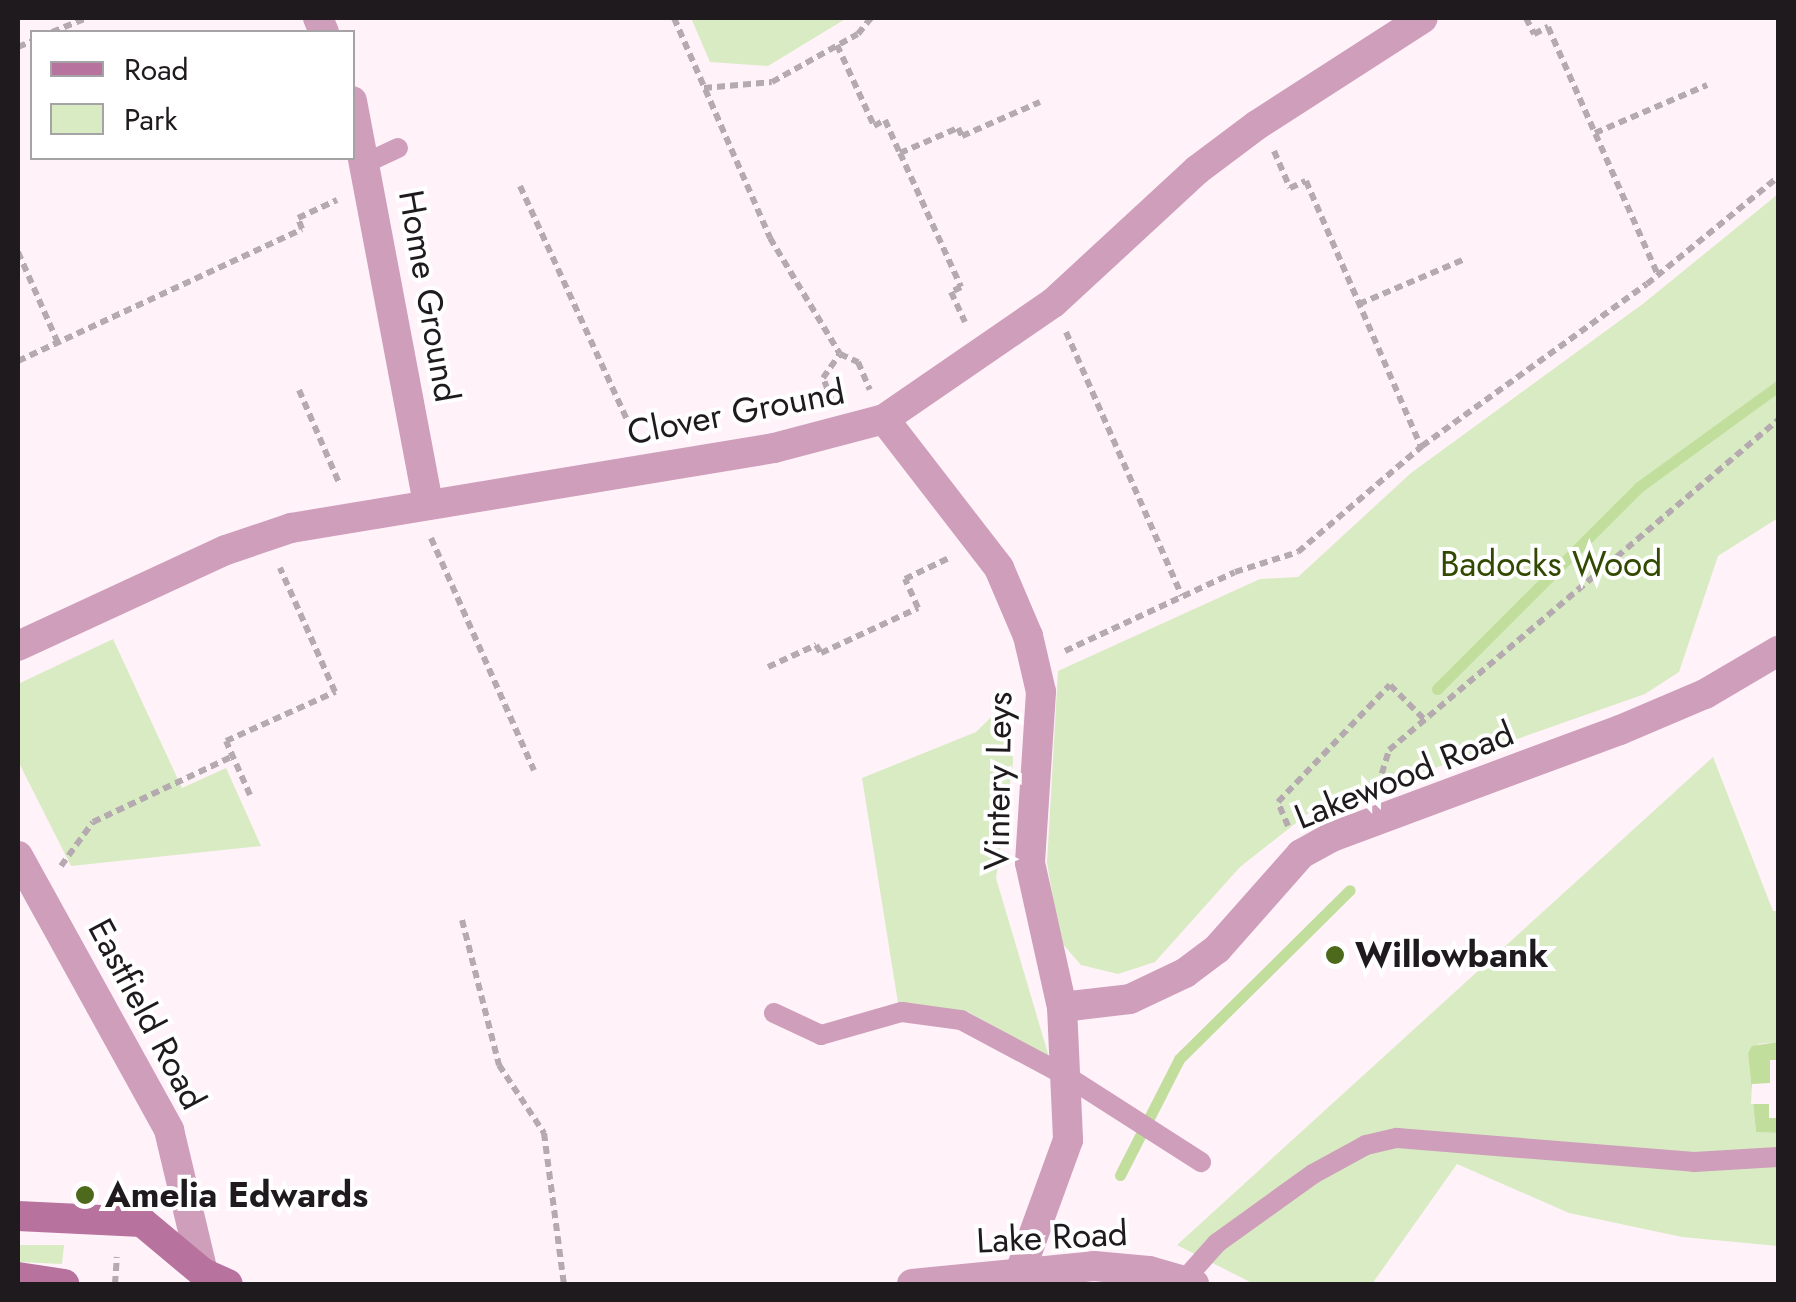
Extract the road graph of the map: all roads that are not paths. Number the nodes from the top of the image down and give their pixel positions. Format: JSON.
{"nodes":[{"id":1,"x":1422,"y":18,"type":"edge"},
{"id":2,"x":355,"y":115,"type":"edge"},
{"id":3,"x":398,"y":148,"type":"dead end"},
{"id":4,"x":363,"y":155,"type":"edge"},
{"id":5,"x":884,"y":419,"type":"junction"},
{"id":6,"x":423,"y":506,"type":"junction"},
{"id":7,"x":18,"y":646,"type":"edge"},
{"id":8,"x":1778,"y":651,"type":"edge"},
{"id":9,"x":18,"y":856,"type":"edge"},
{"id":10,"x":1062,"y":1007,"type":"junction"},
{"id":11,"x":774,"y":1013,"type":"dead end"},
{"id":12,"x":1068,"y":1077,"type":"junction"},
{"id":13,"x":1778,"y":1156,"type":"edge"},
{"id":14,"x":1200,"y":1162,"type":"dead end"},
{"id":15,"x":18,"y":1216,"type":"edge"},
{"id":16,"x":1020,"y":1272,"type":"junction"},
{"id":17,"x":18,"y":1278,"type":"edge"},
{"id":18,"x":980,"y":1280,"type":"edge"},
{"id":19,"x":204,"y":1282,"type":"edge"},
{"id":20,"x":1190,"y":1282,"type":"edge"},
{"id":21,"x":64,"y":1284,"type":"edge"},
{"id":22,"x":912,"y":1284,"type":"edge"}],
"edges":[{"from":1,"to":5,"type":"street","name":"Clover Ground"},
{"from":2,"to":4,"type":"street","name":"Home Ground"},
{"from":3,"to":4,"type":"lane"},
{"from":4,"to":6,"type":"street","name":"Home Ground"},
{"from":5,"to":6,"type":"street","name":"Clover Ground"},
{"from":5,"to":10,"type":"street","name":"Vintery Leys"},
{"from":6,"to":7,"type":"street","name":"Clover Ground"},
{"from":8,"to":10,"type":"street","name":"Lakewood Road"},
{"from":9,"to":19,"type":"street","name":"Eastfield Road"},
{"from":10,"to":12,"type":"street"},
{"from":11,"to":12,"type":"lane"},
{"from":12,"to":14,"type":"lane"},
{"from":12,"to":16,"type":"street"},
{"from":13,"to":20,"type":"lane"},
{"from":15,"to":19,"type":"main road"},
{"from":16,"to":18,"type":"street","name":"Lake Road"},
{"from":16,"to":20,"type":"street","name":"Lake Road"},
{"from":17,"to":21,"type":"main road"},
{"from":18,"to":22,"type":"street","name":"Lake Road"}]}
